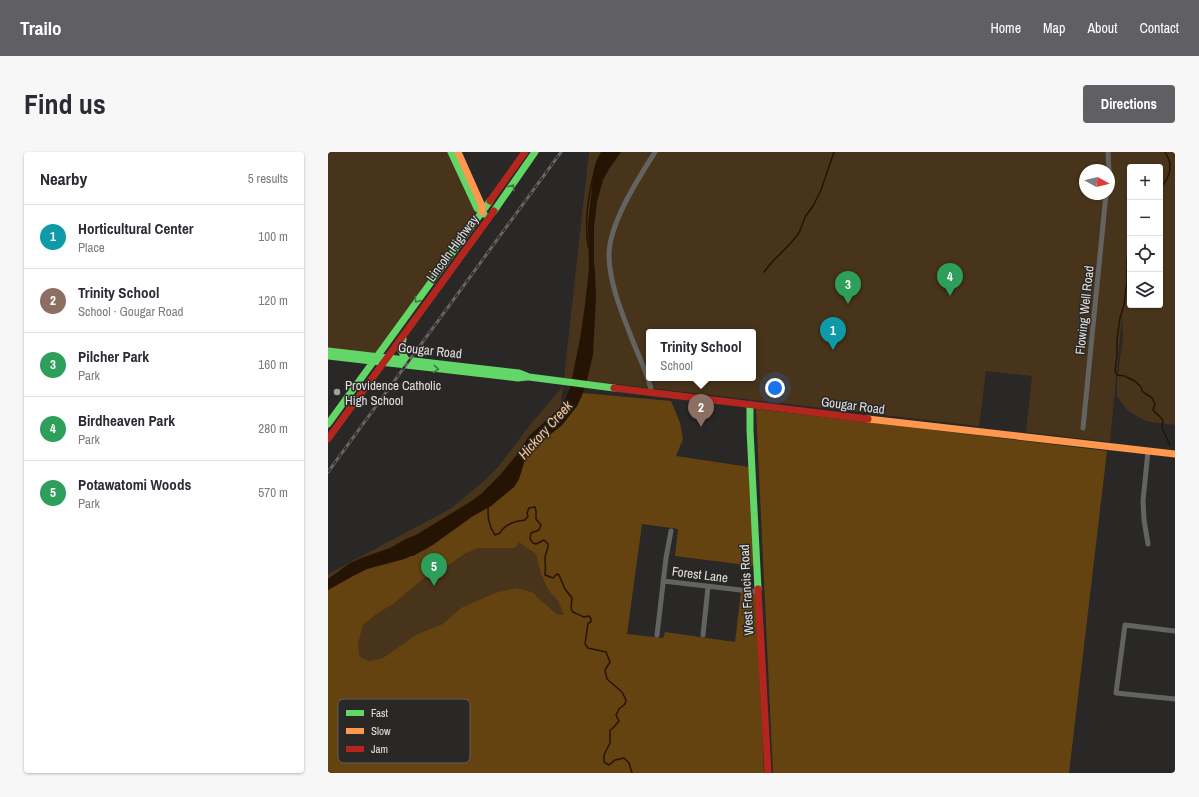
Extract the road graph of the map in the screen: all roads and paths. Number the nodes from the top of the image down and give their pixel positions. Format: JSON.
{"nodes":[{"id":1,"x":450,"y":152,"type":"edge"},
{"id":2,"x":458,"y":152,"type":"edge"},
{"id":3,"x":525,"y":152,"type":"edge"},
{"id":4,"x":535,"y":152,"type":"edge"},
{"id":5,"x":655,"y":152,"type":"edge"},
{"id":6,"x":1108,"y":152,"type":"edge"},
{"id":7,"x":1109,"y":164,"type":"edge"},
{"id":8,"x":1105,"y":200,"type":"edge"},
{"id":9,"x":482,"y":212,"type":"junction"},
{"id":10,"x":489,"y":218,"type":"junction"},
{"id":11,"x":404,"y":336,"type":"junction"},
{"id":12,"x":328,"y":351,"type":"edge"},
{"id":13,"x":328,"y":356,"type":"edge"},
{"id":14,"x":375,"y":359,"type":"junction"},
{"id":15,"x":406,"y":360,"type":"junction"},
{"id":16,"x":386,"y":361,"type":"junction"},
{"id":17,"x":646,"y":372,"type":"edge"},
{"id":18,"x":529,"y":377,"type":"junction"},
{"id":19,"x":650,"y":381,"type":"edge"},
{"id":20,"x":652,"y":393,"type":"junction"},
{"id":21,"x":750,"y":405,"type":"junction"},
{"id":22,"x":328,"y":424,"type":"edge"},
{"id":23,"x":1083,"y":428,"type":"dead end"},
{"id":24,"x":328,"y":440,"type":"edge"},
{"id":25,"x":1148,"y":451,"type":"junction"},
{"id":26,"x":1175,"y":454,"type":"edge"},
{"id":27,"x":671,"y":531,"type":"dead end"},
{"id":28,"x":1148,"y":544,"type":"dead end"},
{"id":29,"x":663,"y":581,"type":"junction"},
{"id":30,"x":708,"y":587,"type":"junction"},
{"id":31,"x":758,"y":592,"type":"junction"},
{"id":32,"x":1175,"y":631,"type":"edge"},
{"id":33,"x":657,"y":635,"type":"dead end"},
{"id":34,"x":703,"y":635,"type":"dead end"},
{"id":35,"x":1175,"y":699,"type":"edge"},
{"id":36,"x":768,"y":773,"type":"edge"}],
"edges":[{"from":1,"to":9,"type":"street"},
{"from":2,"to":9,"type":"street"},
{"from":3,"to":9,"type":"street","name":"Lincoln Highway"},
{"from":10,"to":4,"type":"street","name":"Lincoln Highway","one_way":true},
{"from":5,"to":17,"type":"street"},
{"from":6,"to":7,"type":"street"},
{"from":8,"to":23,"type":"street","name":"Flowing Well Road"},
{"from":9,"to":10,"type":"street"},
{"from":9,"to":14,"type":"street","name":"Lincoln Highway","one_way":true},
{"from":10,"to":11,"type":"street","name":"Lincoln Highway"},
{"from":11,"to":15,"type":"street"},
{"from":11,"to":16,"type":"street","name":"Lincoln Highway"},
{"from":12,"to":14,"type":"street","name":"Gougar Road"},
{"from":13,"to":14,"type":"street","name":"Gougar Road"},
{"from":14,"to":16,"type":"street","name":"Gougar Road"},
{"from":14,"to":22,"type":"street","name":"Lincoln Highway"},
{"from":15,"to":16,"type":"street","name":"Gougar Road"},
{"from":15,"to":18,"type":"street","name":"Gougar Road"},
{"from":16,"to":18,"type":"street","name":"Gougar Road","one_way":true},
{"from":16,"to":24,"type":"street","name":"Lincoln Highway"},
{"from":18,"to":20,"type":"street","name":"Gougar Road"},
{"from":19,"to":20,"type":"street"},
{"from":20,"to":21,"type":"street","name":"Gougar Road"},
{"from":21,"to":25,"type":"street","name":"Gougar Road"},
{"from":21,"to":31,"type":"street","name":"West Francis Road"},
{"from":25,"to":26,"type":"street","name":"Gougar Road"},
{"from":25,"to":28,"type":"street"},
{"from":27,"to":29,"type":"street"},
{"from":29,"to":30,"type":"street","name":"Forest Lane"},
{"from":29,"to":33,"type":"street"},
{"from":30,"to":31,"type":"street","name":"Forest Lane"},
{"from":30,"to":34,"type":"street"},
{"from":31,"to":36,"type":"street","name":"West Francis Road"},
{"from":32,"to":35,"type":"street"}]}
